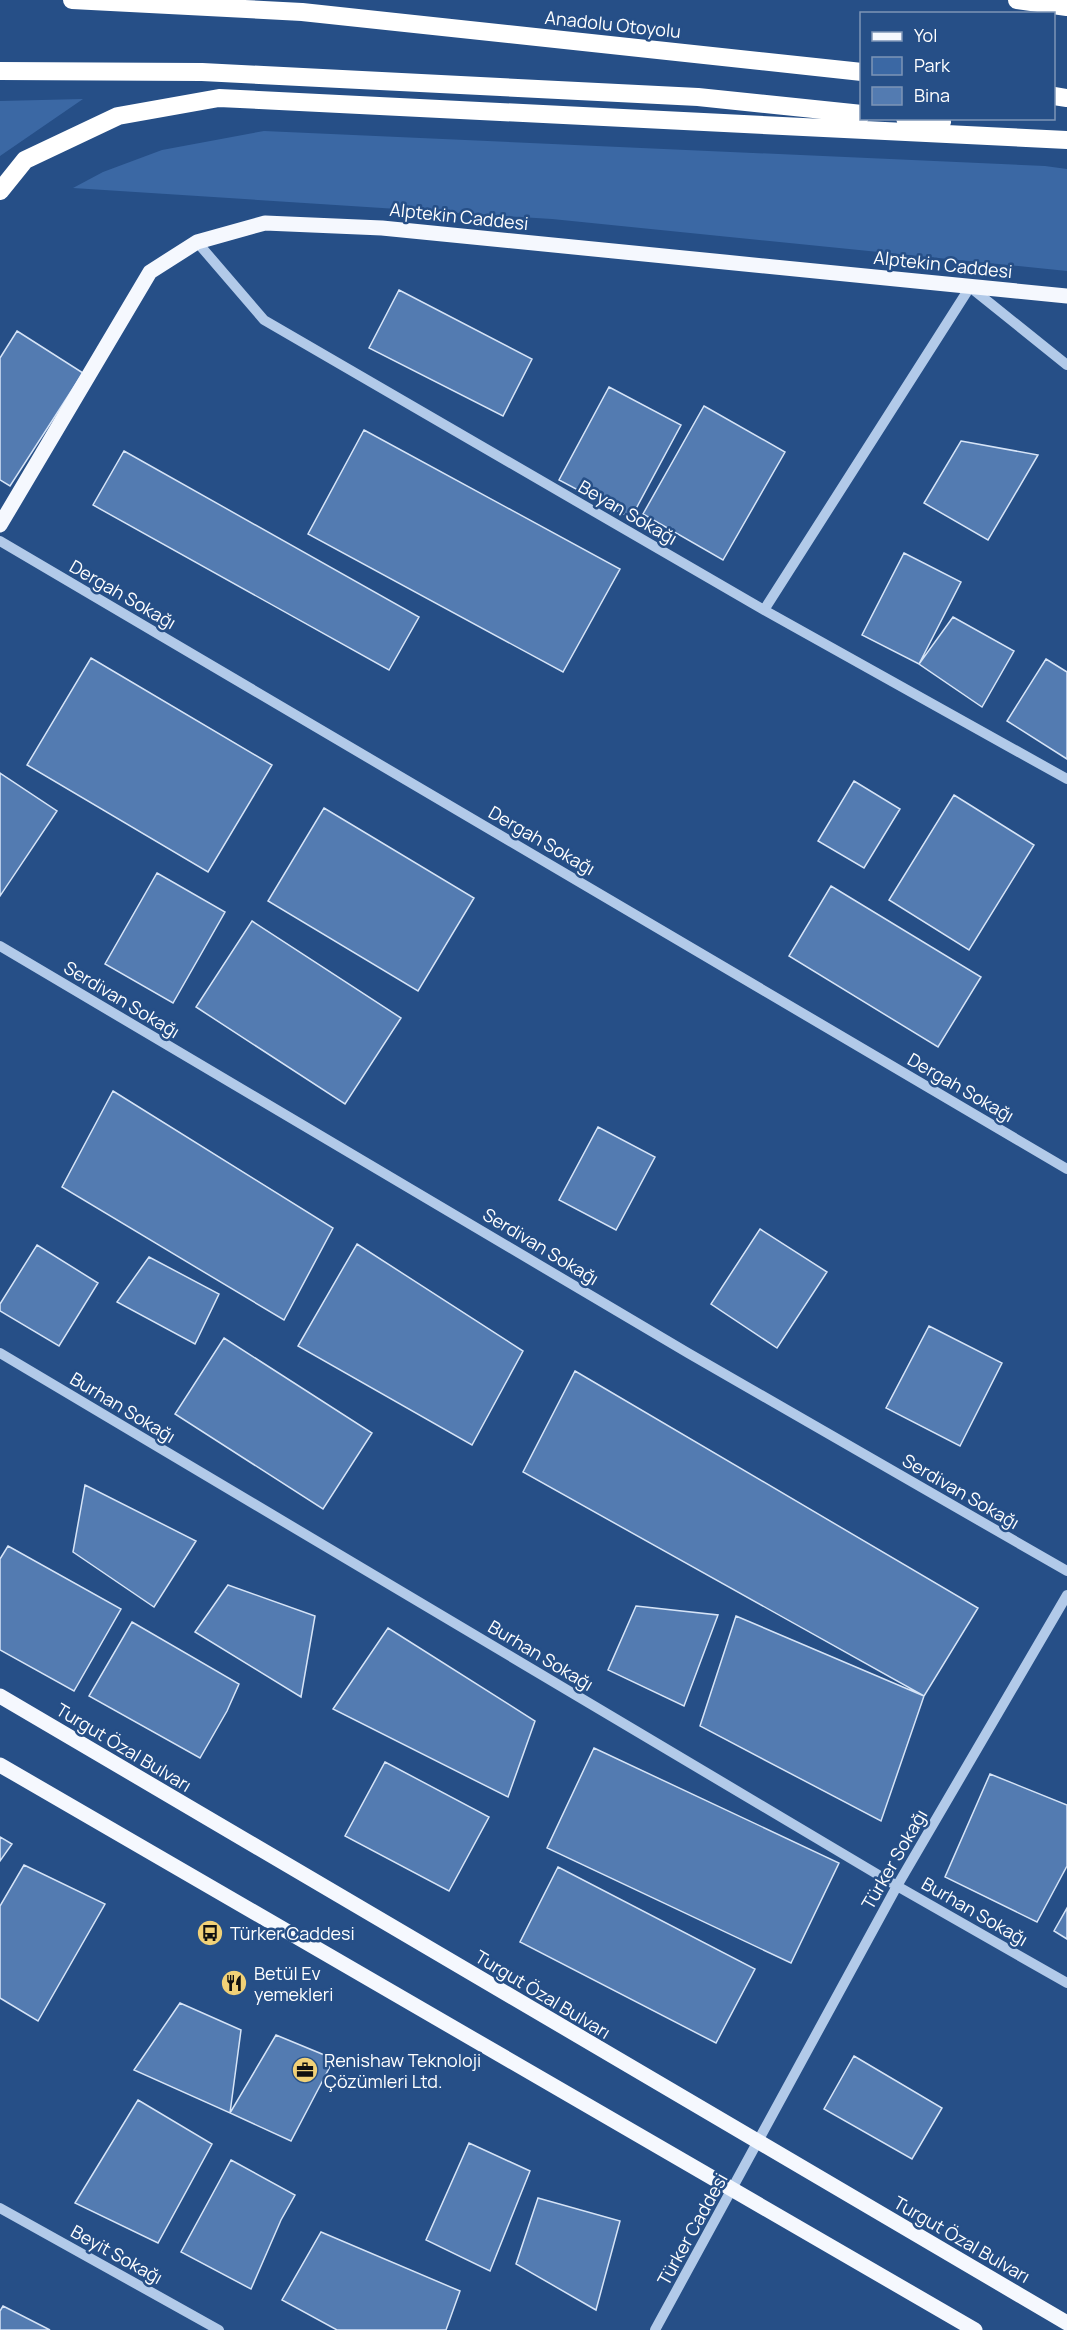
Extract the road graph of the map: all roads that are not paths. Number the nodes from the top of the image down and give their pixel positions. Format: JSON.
{"nodes":[{"id":1,"x":72,"y":0,"type":"edge"},
{"id":2,"x":1017,"y":0,"type":"edge"},
{"id":3,"x":1067,"y":7,"type":"edge"},
{"id":4,"x":0,"y":71,"type":"edge"},
{"id":5,"x":860,"y":72,"type":"edge"},
{"id":6,"x":860,"y":114,"type":"edge"},
{"id":7,"x":924,"y":120,"type":"edge"},
{"id":8,"x":1067,"y":135,"type":"edge"},
{"id":9,"x":1067,"y":140,"type":"edge"},
{"id":10,"x":0,"y":191,"type":"edge"},
{"id":11,"x":198,"y":242,"type":"junction"},
{"id":12,"x":970,"y":287,"type":"junction"},
{"id":13,"x":1067,"y":296,"type":"edge"},
{"id":14,"x":1067,"y":365,"type":"edge"},
{"id":15,"x":0,"y":525,"type":"edge"},
{"id":16,"x":0,"y":541,"type":"edge"},
{"id":17,"x":764,"y":610,"type":"junction"},
{"id":18,"x":1067,"y":779,"type":"edge"},
{"id":19,"x":0,"y":946,"type":"edge"},
{"id":20,"x":1067,"y":1168,"type":"edge"},
{"id":21,"x":0,"y":1353,"type":"edge"},
{"id":22,"x":1067,"y":1571,"type":"edge"},
{"id":23,"x":1067,"y":1595,"type":"edge"},
{"id":24,"x":0,"y":1696,"type":"edge"},
{"id":25,"x":0,"y":1765,"type":"edge"},
{"id":26,"x":897,"y":1886,"type":"junction"},
{"id":27,"x":1067,"y":1983,"type":"edge"},
{"id":28,"x":756,"y":2142,"type":"junction"},
{"id":29,"x":733,"y":2190,"type":"junction"},
{"id":30,"x":0,"y":2208,"type":"edge"},
{"id":31,"x":1067,"y":2323,"type":"edge"},
{"id":32,"x":219,"y":2330,"type":"edge"},
{"id":33,"x":655,"y":2330,"type":"edge"},
{"id":34,"x":975,"y":2330,"type":"edge"}],
"edges":[{"from":1,"to":5,"type":"highway","name":"Anadolu Otoyolu"},
{"from":2,"to":3,"type":"highway"},
{"from":4,"to":6,"type":"highway"},
{"from":7,"to":8,"type":"highway"},
{"from":9,"to":10,"type":"highway"},
{"from":11,"to":12,"type":"main road","name":"Alptekin Caddesi"},
{"from":11,"to":15,"type":"main road","name":"Alptekin Caddesi"},
{"from":11,"to":17,"type":"street","name":"Beyan Sokağı"},
{"from":12,"to":13,"type":"main road","name":"Alptekin Caddesi"},
{"from":12,"to":14,"type":"street"},
{"from":12,"to":17,"type":"street"},
{"from":16,"to":20,"type":"street","name":"Dergah Sokağı"},
{"from":17,"to":18,"type":"street","name":"Beyan Sokağı"},
{"from":19,"to":22,"type":"street","name":"Serdivan Sokağı"},
{"from":21,"to":26,"type":"street","name":"Burhan Sokağı"},
{"from":23,"to":26,"type":"street","name":"Türker Sokağı"},
{"from":24,"to":28,"type":"main road","name":"Turgut Özal Bulvarı"},
{"from":25,"to":29,"type":"main road"},
{"from":26,"to":27,"type":"street","name":"Burhan Sokağı"},
{"from":26,"to":28,"type":"street","name":"Türker Sokağı"},
{"from":28,"to":29,"type":"street","name":"Türker Caddesi"},
{"from":28,"to":31,"type":"main road","name":"Turgut Özal Bulvarı"},
{"from":29,"to":33,"type":"street","name":"Türker Caddesi"},
{"from":29,"to":34,"type":"main road"},
{"from":30,"to":32,"type":"street","name":"Beyit Sokağı"}]}
